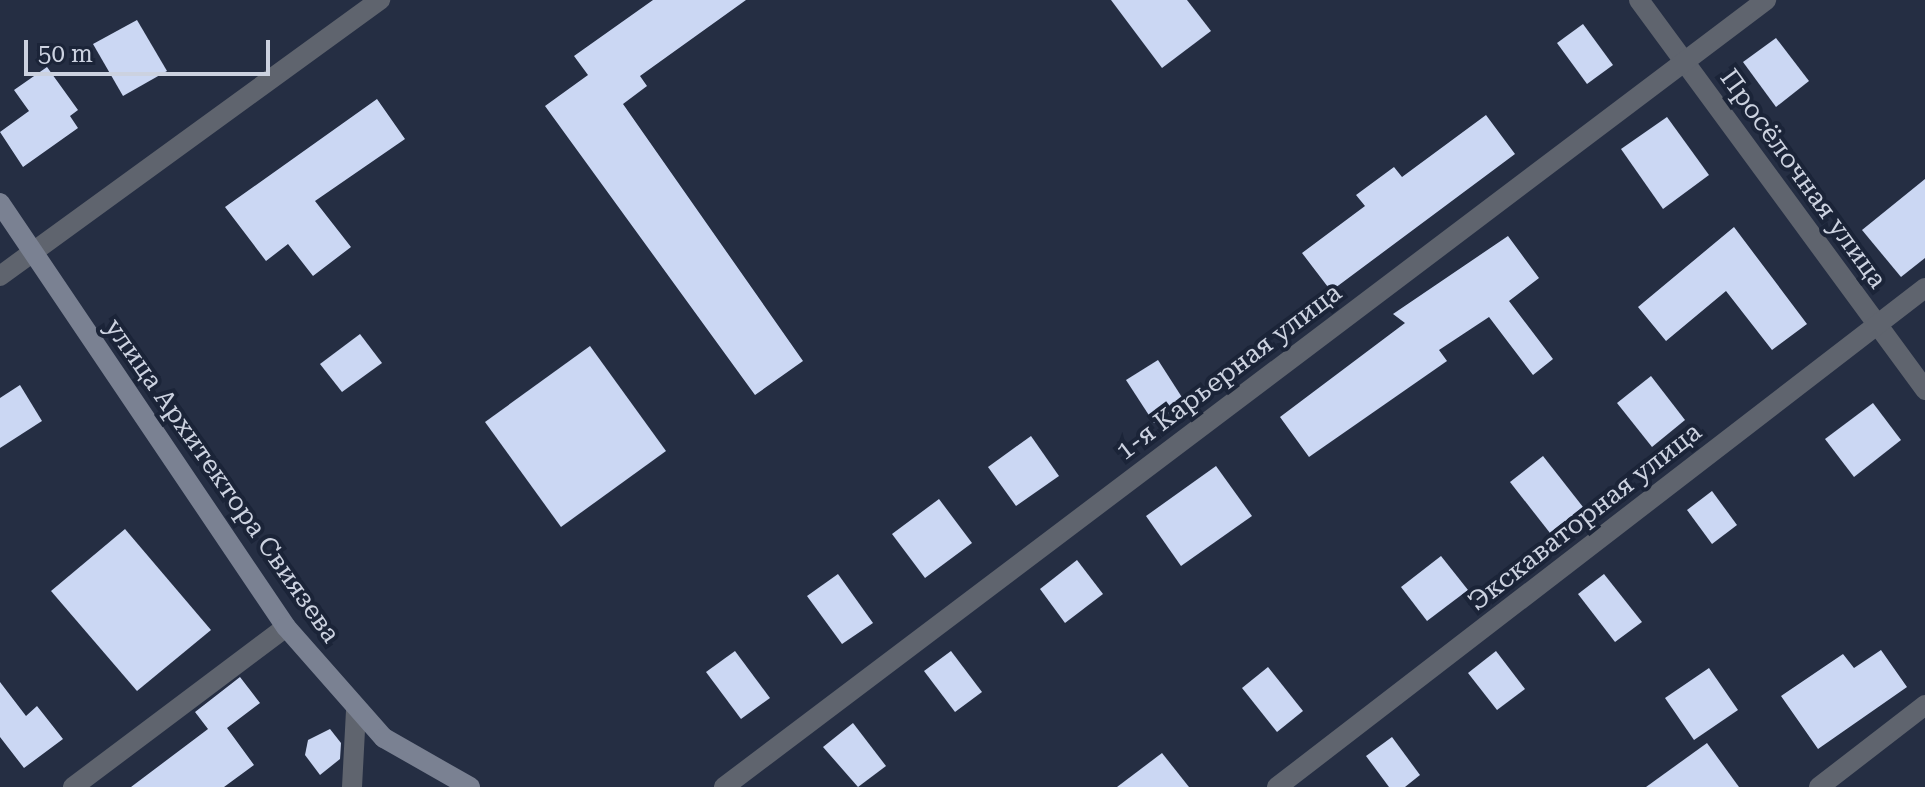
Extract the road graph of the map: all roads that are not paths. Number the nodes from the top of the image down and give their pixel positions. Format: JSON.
{"nodes":[{"id":1,"x":380,"y":0,"type":"edge"},
{"id":2,"x":1639,"y":0,"type":"edge"},
{"id":3,"x":1766,"y":0,"type":"edge"},
{"id":4,"x":1684,"y":61,"type":"junction"},
{"id":5,"x":0,"y":203,"type":"edge"},
{"id":6,"x":34,"y":254,"type":"junction"},
{"id":7,"x":0,"y":276,"type":"edge"},
{"id":8,"x":1925,"y":288,"type":"edge"},
{"id":9,"x":1877,"y":324,"type":"junction"},
{"id":10,"x":1925,"y":390,"type":"edge"},
{"id":11,"x":286,"y":627,"type":"junction"},
{"id":12,"x":1925,"y":705,"type":"edge"},
{"id":13,"x":356,"y":710,"type":"junction"},
{"id":14,"x":73,"y":787,"type":"edge"},
{"id":15,"x":352,"y":787,"type":"edge"},
{"id":16,"x":470,"y":787,"type":"edge"},
{"id":17,"x":724,"y":787,"type":"edge"},
{"id":18,"x":1277,"y":787,"type":"edge"},
{"id":19,"x":1819,"y":787,"type":"edge"}],
"edges":[{"from":1,"to":6,"type":"street"},
{"from":2,"to":4,"type":"street","name":"Просёлочная улица"},
{"from":3,"to":4,"type":"street","name":"1-я Карьерная улица"},
{"from":4,"to":9,"type":"street","name":"Просёлочная улица"},
{"from":4,"to":17,"type":"street","name":"1-я Карьерная улица"},
{"from":5,"to":6,"type":"main road","name":"улица Архитектора Свиязева"},
{"from":6,"to":7,"type":"street"},
{"from":6,"to":11,"type":"main road","name":"улица Архитектора Свиязева"},
{"from":8,"to":9,"type":"street","name":"Экскаваторная улица"},
{"from":9,"to":10,"type":"street","name":"Просёлочная улица"},
{"from":9,"to":18,"type":"street","name":"Экскаваторная улица"},
{"from":11,"to":13,"type":"main road","name":"улица Архитектора Свиязева"},
{"from":11,"to":14,"type":"street"},
{"from":12,"to":19,"type":"street"},
{"from":13,"to":15,"type":"street"},
{"from":13,"to":16,"type":"main road","name":"улица Архитектора Свиязева"}]}
